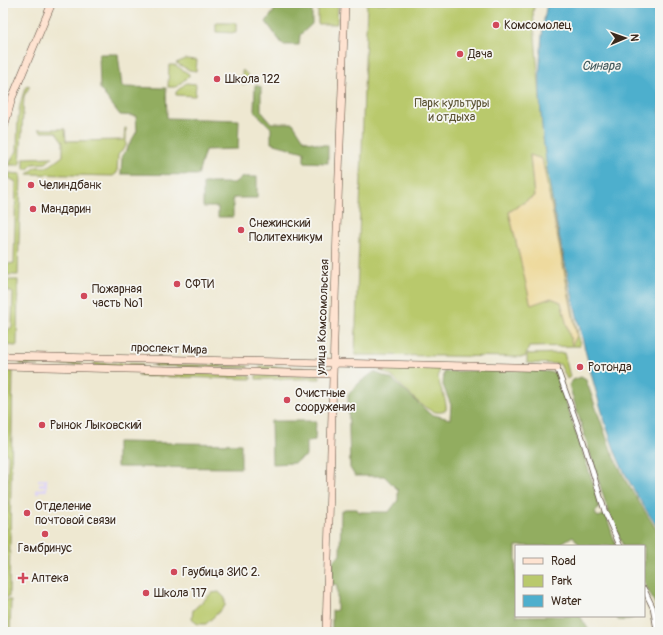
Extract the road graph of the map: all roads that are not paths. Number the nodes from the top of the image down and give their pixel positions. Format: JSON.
{"nodes":[{"id":1,"x":52,"y":3,"type":"edge"},
{"id":2,"x":345,"y":3,"type":"edge"},
{"id":3,"x":3,"y":131,"type":"edge"},
{"id":4,"x":3,"y":356,"type":"edge"},
{"id":5,"x":88,"y":358,"type":"junction"},
{"id":6,"x":150,"y":359,"type":"junction"},
{"id":7,"x":254,"y":363,"type":"junction"},
{"id":8,"x":333,"y":364,"type":"junction"},
{"id":9,"x":3,"y":366,"type":"edge"},
{"id":10,"x":88,"y":367,"type":"junction"},
{"id":11,"x":557,"y":368,"type":"joint"},
{"id":12,"x":150,"y":369,"type":"junction"},
{"id":13,"x":254,"y":372,"type":"junction"},
{"id":14,"x":333,"y":374,"type":"junction"},
{"id":15,"x":620,"y":545,"type":"edge"},
{"id":16,"x":645,"y":591,"type":"edge"},
{"id":17,"x":326,"y":632,"type":"edge"},
{"id":18,"x":657,"y":632,"type":"edge"}],
"edges":[{"from":1,"to":3,"type":"street"},
{"from":2,"to":8,"type":"street","name":"улица Комсомольская"},
{"from":4,"to":5,"type":"street","name":"проспект Мира"},
{"from":5,"to":6,"type":"street","name":"проспект Мира"},
{"from":5,"to":10,"type":"street"},
{"from":6,"to":7,"type":"street","name":"проспект Мира"},
{"from":6,"to":12,"type":"street"},
{"from":7,"to":8,"type":"street","name":"проспект Мира"},
{"from":7,"to":13,"type":"street"},
{"from":8,"to":11,"type":"street","name":"проспект Мира"},
{"from":8,"to":14,"type":"street","name":"улица Комсомольская"},
{"from":9,"to":10,"type":"street","name":"проспект Мира"},
{"from":10,"to":12,"type":"street","name":"проспект Мира"},
{"from":11,"to":15,"type":"street"},
{"from":12,"to":13,"type":"street","name":"проспект Мира"},
{"from":13,"to":14,"type":"street","name":"проспект Мира"},
{"from":14,"to":17,"type":"street","name":"улица Комсомольская"},
{"from":16,"to":18,"type":"street"}]}
